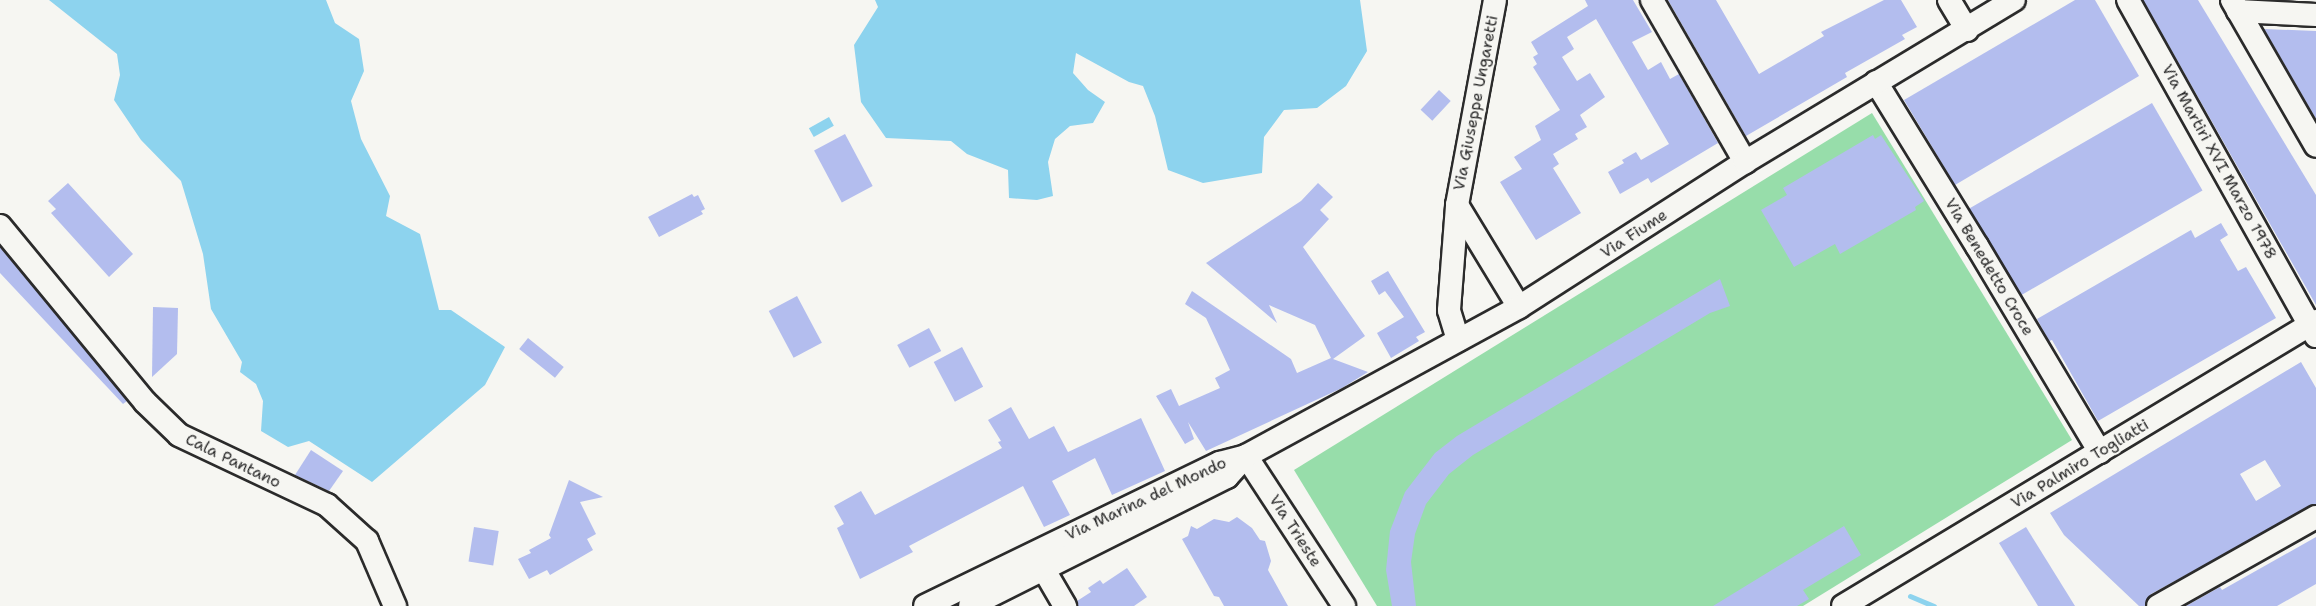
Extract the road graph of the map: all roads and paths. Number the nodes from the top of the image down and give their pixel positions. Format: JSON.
{"nodes":[{"id":1,"x":1495,"y":0,"type":"edge"},
{"id":2,"x":1652,"y":0,"type":"edge"},
{"id":3,"x":1949,"y":0,"type":"edge"},
{"id":4,"x":2014,"y":0,"type":"edge"},
{"id":5,"x":2128,"y":0,"type":"edge"},
{"id":6,"x":2235,"y":6,"type":"edge"},
{"id":7,"x":2316,"y":15,"type":"edge"},
{"id":8,"x":1967,"y":30,"type":"junction"},
{"id":9,"x":1876,"y":82,"type":"junction"},
{"id":10,"x":2306,"y":113,"type":"edge"},
{"id":11,"x":2316,"y":146,"type":"edge"},
{"id":12,"x":1745,"y":162,"type":"junction"},
{"id":13,"x":1457,"y":205,"type":"junction"},
{"id":14,"x":0,"y":225,"type":"edge"},
{"id":15,"x":1519,"y":307,"type":"junction"},
{"id":16,"x":2314,"y":327,"type":"edge"},
{"id":17,"x":1458,"y":340,"type":"junction"},
{"id":18,"x":2100,"y":452,"type":"junction"},
{"id":19,"x":1246,"y":456,"type":"junction"},
{"id":20,"x":2316,"y":518,"type":"edge"},
{"id":21,"x":1038,"y":560,"type":"junction"},
{"id":22,"x":395,"y":606,"type":"edge"},
{"id":23,"x":925,"y":606,"type":"edge"},
{"id":24,"x":970,"y":606,"type":"edge"},
{"id":25,"x":1065,"y":606,"type":"edge"},
{"id":26,"x":1344,"y":606,"type":"edge"},
{"id":27,"x":1843,"y":606,"type":"edge"},
{"id":28,"x":2158,"y":606,"type":"edge"}],
"edges":[{"from":1,"to":13,"type":"street","name":"Via Giuseppe Ungaretti"},
{"from":2,"to":12,"type":"street"},
{"from":3,"to":8,"type":"street"},
{"from":4,"to":8,"type":"street","name":"Via Fiume"},
{"from":5,"to":16,"type":"street","name":"Via Martiri XVI Marzo 1978"},
{"from":6,"to":7,"type":"street"},
{"from":6,"to":10,"type":"street"},
{"from":8,"to":9,"type":"street","name":"Via Fiume"},
{"from":9,"to":12,"type":"street","name":"Via Fiume"},
{"from":9,"to":18,"type":"street","name":"Via Benedetto Croce"},
{"from":10,"to":11,"type":"street"},
{"from":12,"to":15,"type":"street","name":"Via Fiume"},
{"from":13,"to":15,"type":"street","name":"Via Giuseppe Ungaretti"},
{"from":13,"to":17,"type":"street","name":"Via Giuseppe Ungaretti"},
{"from":14,"to":22,"type":"street","name":"Cala Pantano"},
{"from":15,"to":17,"type":"street","name":"Via Fiume"},
{"from":16,"to":18,"type":"street","name":"Via Palmiro Togliatti"},
{"from":17,"to":19,"type":"street","name":"Via Fiume"},
{"from":18,"to":27,"type":"street","name":"Via Palmiro Togliatti"},
{"from":19,"to":21,"type":"street","name":"Via Marina del Mondo"},
{"from":19,"to":26,"type":"street","name":"Via Trieste"},
{"from":20,"to":28,"type":"street"},
{"from":21,"to":23,"type":"street","name":"Via Marina del Mondo"},
{"from":21,"to":24,"type":"street","name":"Via Marina del Mondo"},
{"from":21,"to":25,"type":"street"}]}
